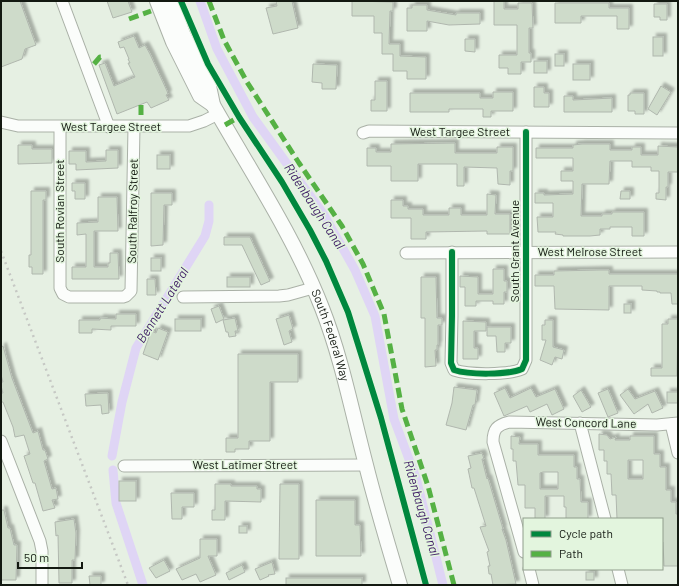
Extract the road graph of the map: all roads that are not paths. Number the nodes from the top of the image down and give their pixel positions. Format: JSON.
{"nodes":[{"id":1,"x":62,"y":1,"type":"edge"},
{"id":2,"x":157,"y":1,"type":"edge"},
{"id":3,"x":171,"y":1,"type":"edge"},
{"id":4,"x":216,"y":109,"type":"junction"},
{"id":5,"x":1,"y":122,"type":"edge"},
{"id":6,"x":60,"y":127,"type":"junction"},
{"id":7,"x":109,"y":127,"type":"junction"},
{"id":8,"x":134,"y":127,"type":"junction"},
{"id":9,"x":526,"y":132,"type":"junction"},
{"id":10,"x":363,"y":133,"type":"dead end"},
{"id":11,"x":678,"y":133,"type":"edge"},
{"id":12,"x":406,"y":252,"type":"dead end"},
{"id":13,"x":452,"y":252,"type":"junction"},
{"id":14,"x":526,"y":252,"type":"junction"},
{"id":15,"x":678,"y":252,"type":"edge"},
{"id":16,"x":313,"y":288,"type":"junction"},
{"id":17,"x":129,"y":294,"type":"joint"},
{"id":18,"x":183,"y":296,"type":"dead end"},
{"id":19,"x":580,"y":423,"type":"junction"},
{"id":20,"x":674,"y":424,"type":"edge"},
{"id":21,"x":1,"y":441,"type":"edge"},
{"id":22,"x":678,"y":453,"type":"edge"},
{"id":23,"x":366,"y":465,"type":"junction"},
{"id":24,"x":124,"y":466,"type":"dead end"},
{"id":25,"x":605,"y":518,"type":"edge"},
{"id":26,"x":523,"y":548,"type":"edge"},
{"id":27,"x":529,"y":570,"type":"edge"},
{"id":28,"x":618,"y":570,"type":"edge"},
{"id":29,"x":42,"y":585,"type":"edge"},
{"id":30,"x":400,"y":585,"type":"edge"},
{"id":31,"x":533,"y":585,"type":"edge"},
{"id":32,"x":622,"y":585,"type":"edge"}],
"edges":[{"from":1,"to":7,"type":"street"},
{"from":2,"to":4,"type":"main road","name":"South Federal Way"},
{"from":3,"to":4,"type":"main road","name":"South Federal Way"},
{"from":4,"to":8,"type":"street","name":"West Targee Street"},
{"from":4,"to":16,"type":"main road","name":"South Federal Way"},
{"from":5,"to":6,"type":"street","name":"West Targee Street"},
{"from":6,"to":7,"type":"street","name":"West Targee Street"},
{"from":6,"to":17,"type":"street","name":"South Rovian Street"},
{"from":7,"to":8,"type":"street","name":"West Targee Street"},
{"from":8,"to":17,"type":"street","name":"South Ralfroy Street"},
{"from":9,"to":10,"type":"street","name":"West Targee Street"},
{"from":9,"to":11,"type":"street","name":"West Targee Street"},
{"from":9,"to":14,"type":"street","name":"South Grant Avenue"},
{"from":12,"to":13,"type":"street","name":"West Melrose Street"},
{"from":13,"to":14,"type":"street","name":"West Melrose Street"},
{"from":13,"to":14,"type":"street","name":"South Grant Avenue"},
{"from":14,"to":15,"type":"street","name":"West Melrose Street"},
{"from":16,"to":18,"type":"street"},
{"from":16,"to":23,"type":"main road","name":"South Federal Way"},
{"from":19,"to":20,"type":"street","name":"West Concord Lane"},
{"from":19,"to":25,"type":"street"},
{"from":19,"to":26,"type":"street","name":"West Concord Lane"},
{"from":20,"to":22,"type":"street"},
{"from":21,"to":29,"type":"street"},
{"from":23,"to":24,"type":"street","name":"West Latimer Street"},
{"from":23,"to":30,"type":"main road","name":"South Federal Way"},
{"from":27,"to":31,"type":"street"},
{"from":28,"to":32,"type":"street"}]}
